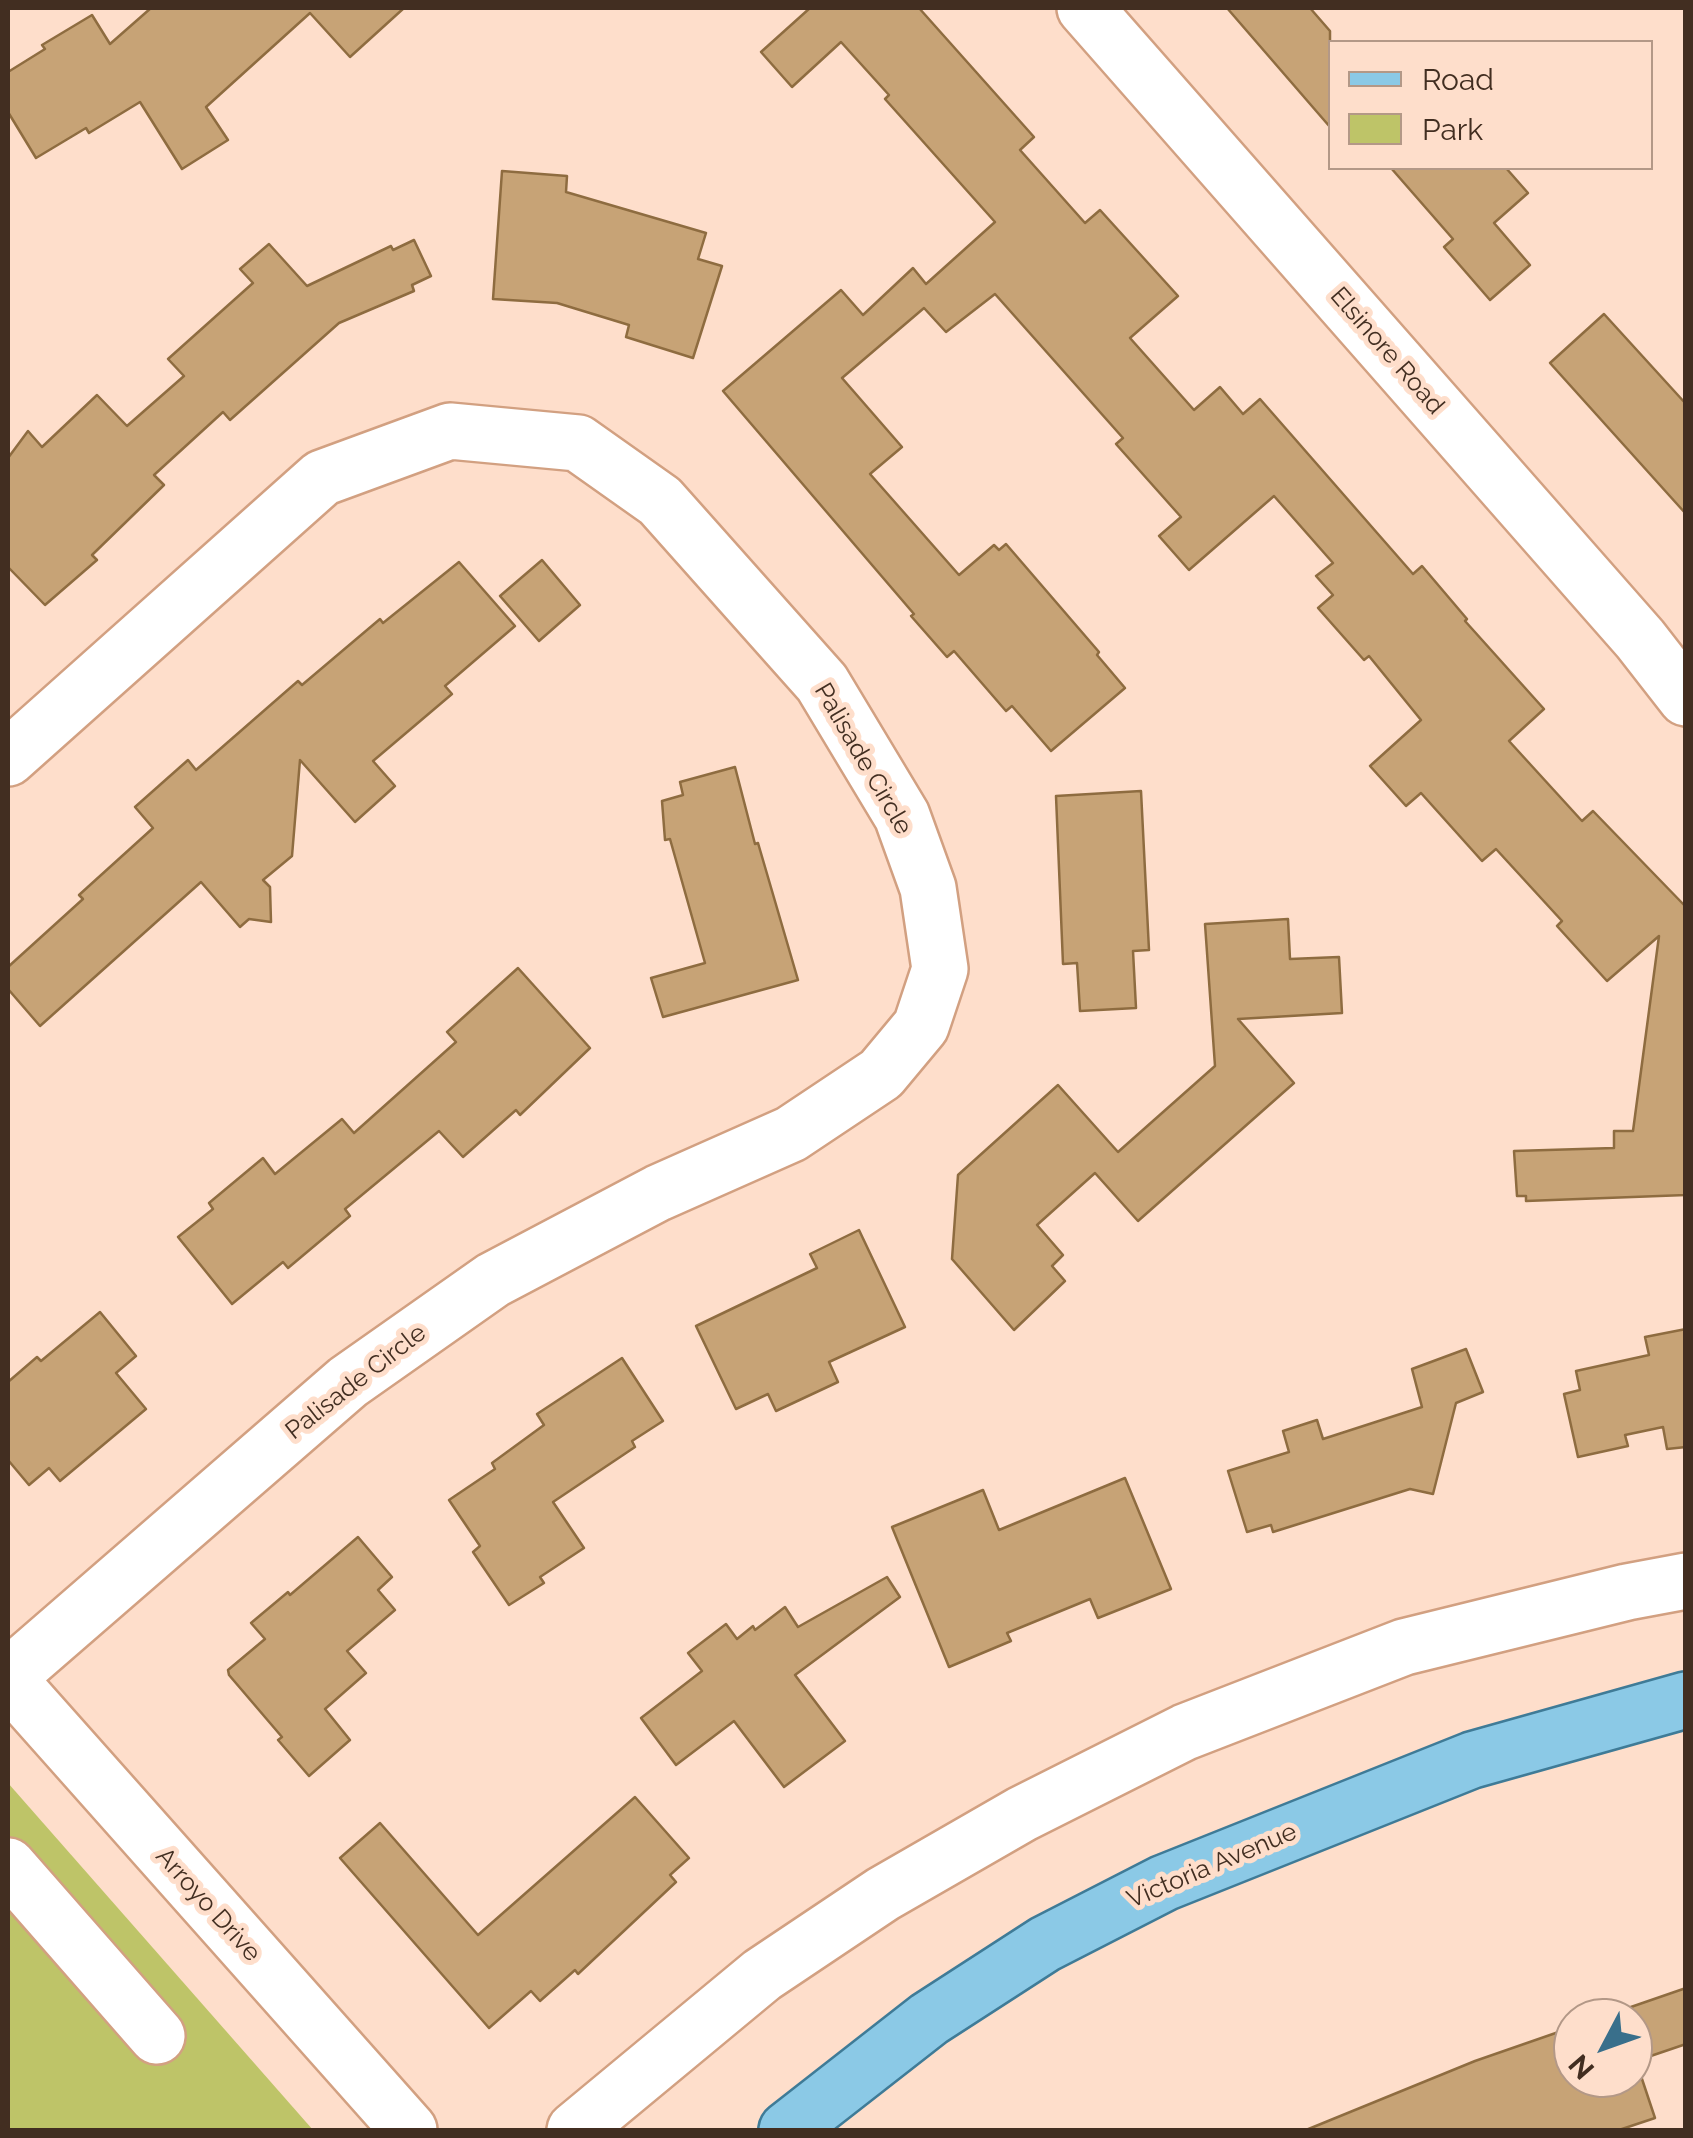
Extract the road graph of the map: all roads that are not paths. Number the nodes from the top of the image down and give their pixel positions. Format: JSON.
{"nodes":[{"id":1,"x":1085,"y":8,"type":"edge"},
{"id":2,"x":1686,"y":698,"type":"edge"},
{"id":3,"x":8,"y":758,"type":"edge"},
{"id":4,"x":1686,"y":1581,"type":"edge"},
{"id":5,"x":8,"y":1678,"type":"edge"},
{"id":6,"x":1686,"y":1700,"type":"edge"},
{"id":7,"x":8,"y":1866,"type":"edge"},
{"id":8,"x":157,"y":2036,"type":"dead end"},
{"id":9,"x":408,"y":2130,"type":"edge"},
{"id":10,"x":575,"y":2130,"type":"edge"},
{"id":11,"x":787,"y":2130,"type":"edge"}],
"edges":[{"from":1,"to":2,"type":"street","name":"Elsinore Road"},
{"from":3,"to":5,"type":"street","name":"Palisade Circle"},
{"from":4,"to":10,"type":"street"},
{"from":5,"to":9,"type":"street","name":"Arroyo Drive"},
{"from":6,"to":11,"type":"main road","name":"Victoria Avenue"},
{"from":7,"to":8,"type":"street"}]}
